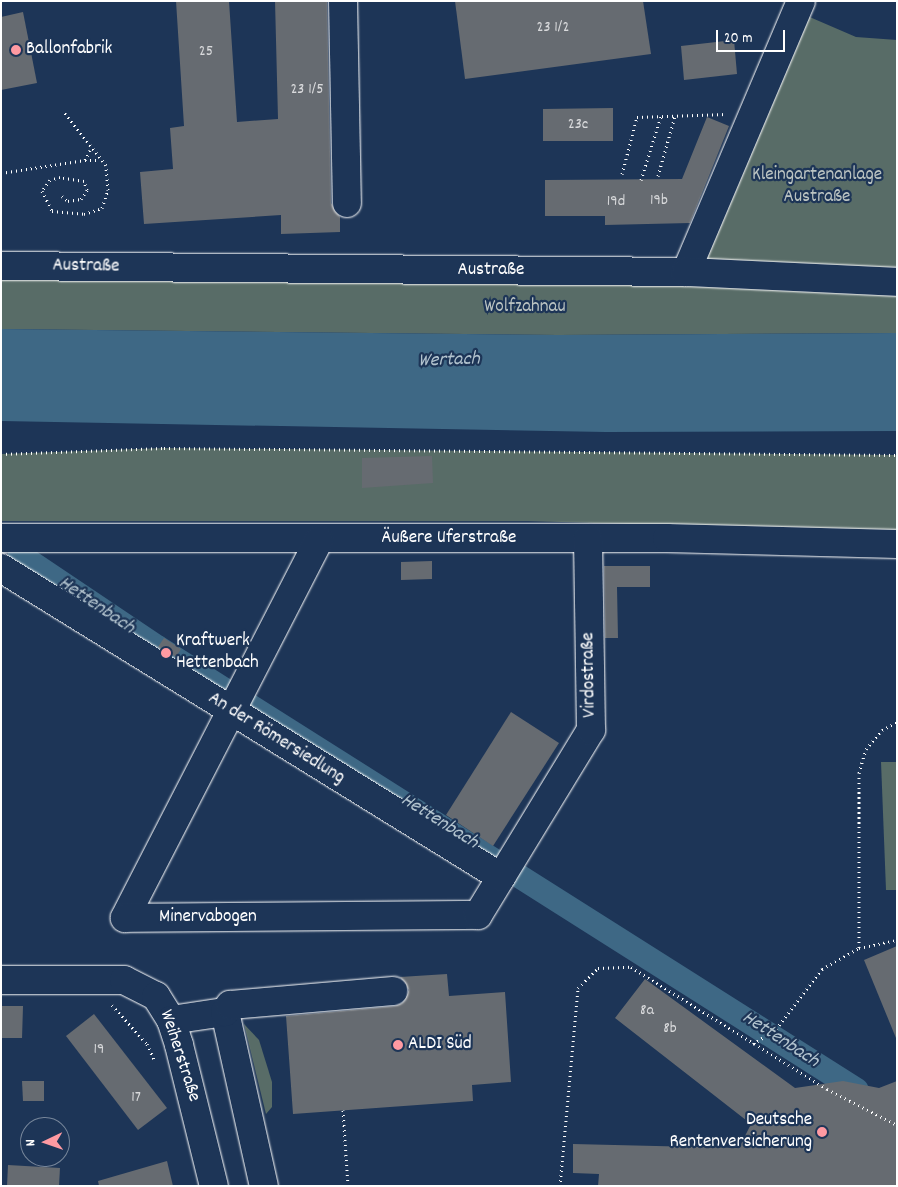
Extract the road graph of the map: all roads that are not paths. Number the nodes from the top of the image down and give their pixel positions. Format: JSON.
{"nodes":[{"id":1,"x":343,"y":1,"type":"edge"},
{"id":2,"x":801,"y":1,"type":"edge"},
{"id":3,"x":348,"y":203,"type":"dead end"},
{"id":4,"x":1,"y":266,"type":"edge"},
{"id":5,"x":686,"y":272,"type":"junction"},
{"id":6,"x":897,"y":282,"type":"edge"},
{"id":7,"x":1,"y":538,"type":"edge"},
{"id":8,"x":588,"y":538,"type":"junction"},
{"id":9,"x":319,"y":540,"type":"junction"},
{"id":10,"x":897,"y":544,"type":"edge"},
{"id":11,"x":1,"y":568,"type":"edge"},
{"id":12,"x":584,"y":617,"type":"dead end"},
{"id":13,"x":230,"y":710,"type":"junction"},
{"id":14,"x":501,"y":877,"type":"junction"},
{"id":15,"x":1,"y":980,"type":"edge"},
{"id":16,"x":393,"y":991,"type":"dead end"},
{"id":17,"x":225,"y":1012,"type":"junction"},
{"id":18,"x":171,"y":1020,"type":"junction"},
{"id":19,"x":214,"y":1186,"type":"edge"},
{"id":20,"x":264,"y":1186,"type":"edge"}],
"edges":[{"from":1,"to":3,"type":"street"},
{"from":2,"to":5,"type":"street"},
{"from":4,"to":5,"type":"street","name":"Austraße"},
{"from":5,"to":6,"type":"street","name":"Austraße"},
{"from":7,"to":9,"type":"street","name":"Äußere Uferstraße"},
{"from":8,"to":9,"type":"street","name":"Äußere Uferstraße"},
{"from":8,"to":10,"type":"street","name":"Äußere Uferstraße"},
{"from":8,"to":12,"type":"street"},
{"from":8,"to":14,"type":"street","name":"Virdostraße"},
{"from":9,"to":13,"type":"street"},
{"from":11,"to":13,"type":"street","name":"An der Römersiedlung"},
{"from":13,"to":14,"type":"street","name":"An der Römersiedlung"},
{"from":13,"to":14,"type":"street","name":"Minervabogen"},
{"from":15,"to":18,"type":"street","name":"Weiherstraße"},
{"from":16,"to":17,"type":"street"},
{"from":17,"to":18,"type":"street"},
{"from":17,"to":20,"type":"street"},
{"from":18,"to":19,"type":"street","name":"Weiherstraße"}]}
